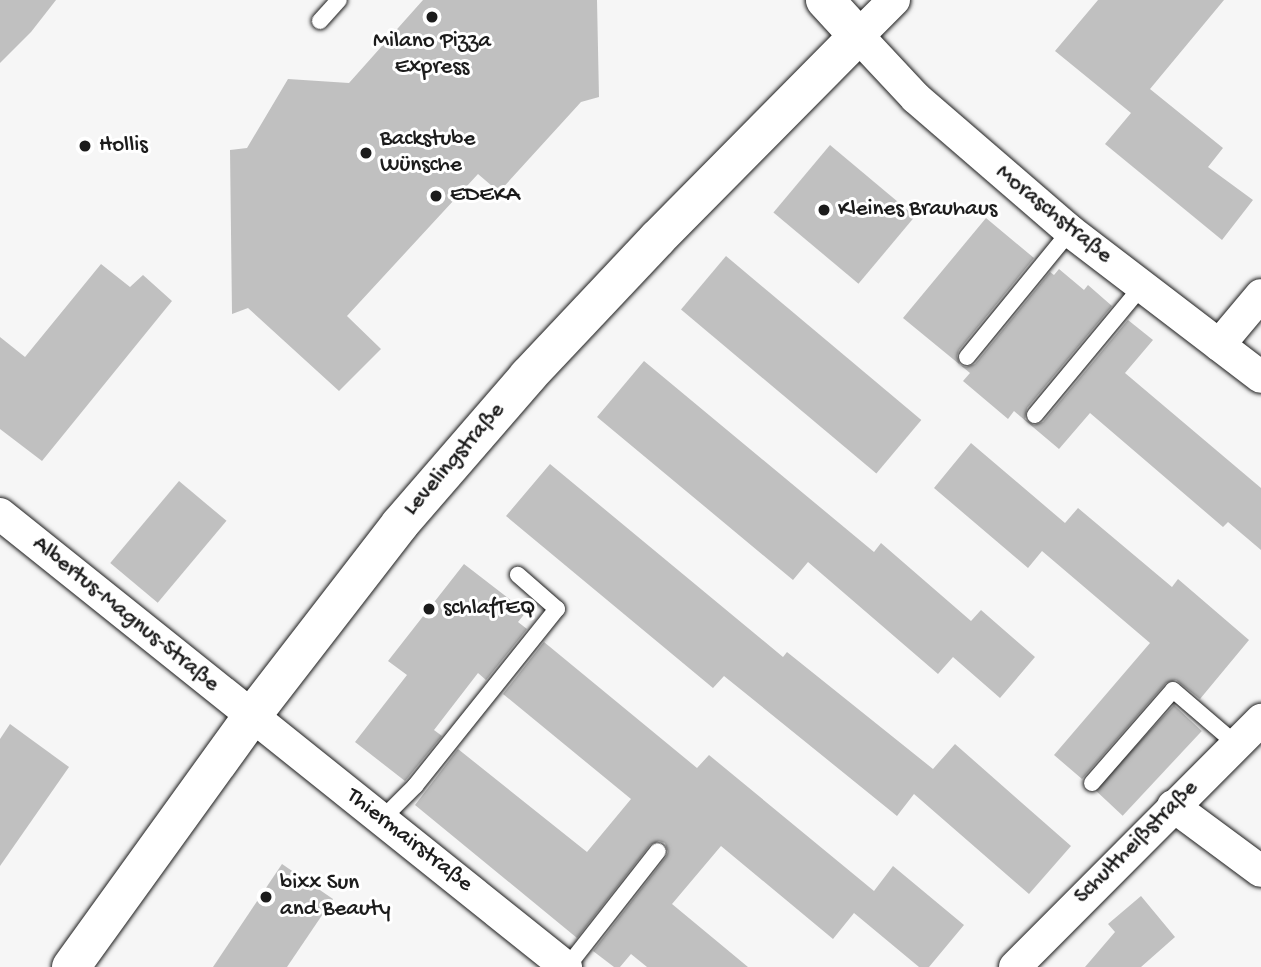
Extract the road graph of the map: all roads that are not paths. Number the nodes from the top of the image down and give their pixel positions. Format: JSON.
{"nodes":[{"id":1,"x":340,"y":0,"type":"edge"},
{"id":2,"x":825,"y":0,"type":"edge"},
{"id":3,"x":894,"y":0,"type":"edge"},
{"id":4,"x":320,"y":21,"type":"dead end"},
{"id":5,"x":858,"y":36,"type":"junction"},
{"id":6,"x":1070,"y":231,"type":"junction"},
{"id":7,"x":1142,"y":286,"type":"junction"},
{"id":8,"x":1261,"y":295,"type":"edge"},
{"id":9,"x":1219,"y":345,"type":"junction"},
{"id":10,"x":967,"y":357,"type":"dead end"},
{"id":11,"x":1261,"y":377,"type":"edge"},
{"id":12,"x":1035,"y":415,"type":"dead end"},
{"id":13,"x":0,"y":514,"type":"edge"},
{"id":14,"x":518,"y":575,"type":"dead end"},
{"id":15,"x":251,"y":717,"type":"junction"},
{"id":16,"x":1261,"y":720,"type":"edge"},
{"id":17,"x":1236,"y":744,"type":"junction"},
{"id":18,"x":1092,"y":783,"type":"dead end"},
{"id":19,"x":1173,"y":806,"type":"junction"},
{"id":20,"x":382,"y":819,"type":"junction"},
{"id":21,"x":658,"y":851,"type":"dead end"},
{"id":22,"x":1261,"y":871,"type":"edge"},
{"id":23,"x":71,"y":967,"type":"edge"},
{"id":24,"x":567,"y":967,"type":"edge"},
{"id":25,"x":1014,"y":967,"type":"edge"}],
"edges":[{"from":1,"to":4,"type":"lane"},
{"from":2,"to":5,"type":"street"},
{"from":3,"to":5,"type":"street","name":"Levelingstraße"},
{"from":5,"to":6,"type":"street","name":"Moraschstraße"},
{"from":5,"to":15,"type":"street","name":"Levelingstraße"},
{"from":6,"to":7,"type":"street","name":"Moraschstraße"},
{"from":6,"to":10,"type":"lane"},
{"from":7,"to":9,"type":"street","name":"Moraschstraße"},
{"from":7,"to":12,"type":"lane"},
{"from":8,"to":9,"type":"street"},
{"from":9,"to":11,"type":"street","name":"Moraschstraße"},
{"from":13,"to":15,"type":"street","name":"Albertus-Magnus-Straße"},
{"from":14,"to":20,"type":"lane"},
{"from":15,"to":20,"type":"street","name":"Thiermairstraße"},
{"from":15,"to":23,"type":"street","name":"Levelingstraße"},
{"from":16,"to":17,"type":"street","name":"Schultheißstraße"},
{"from":17,"to":18,"type":"lane"},
{"from":17,"to":19,"type":"street","name":"Schultheißstraße"},
{"from":19,"to":22,"type":"street"},
{"from":19,"to":25,"type":"street","name":"Schultheißstraße"},
{"from":20,"to":24,"type":"street","name":"Thiermairstraße"},
{"from":21,"to":24,"type":"lane"}]}
